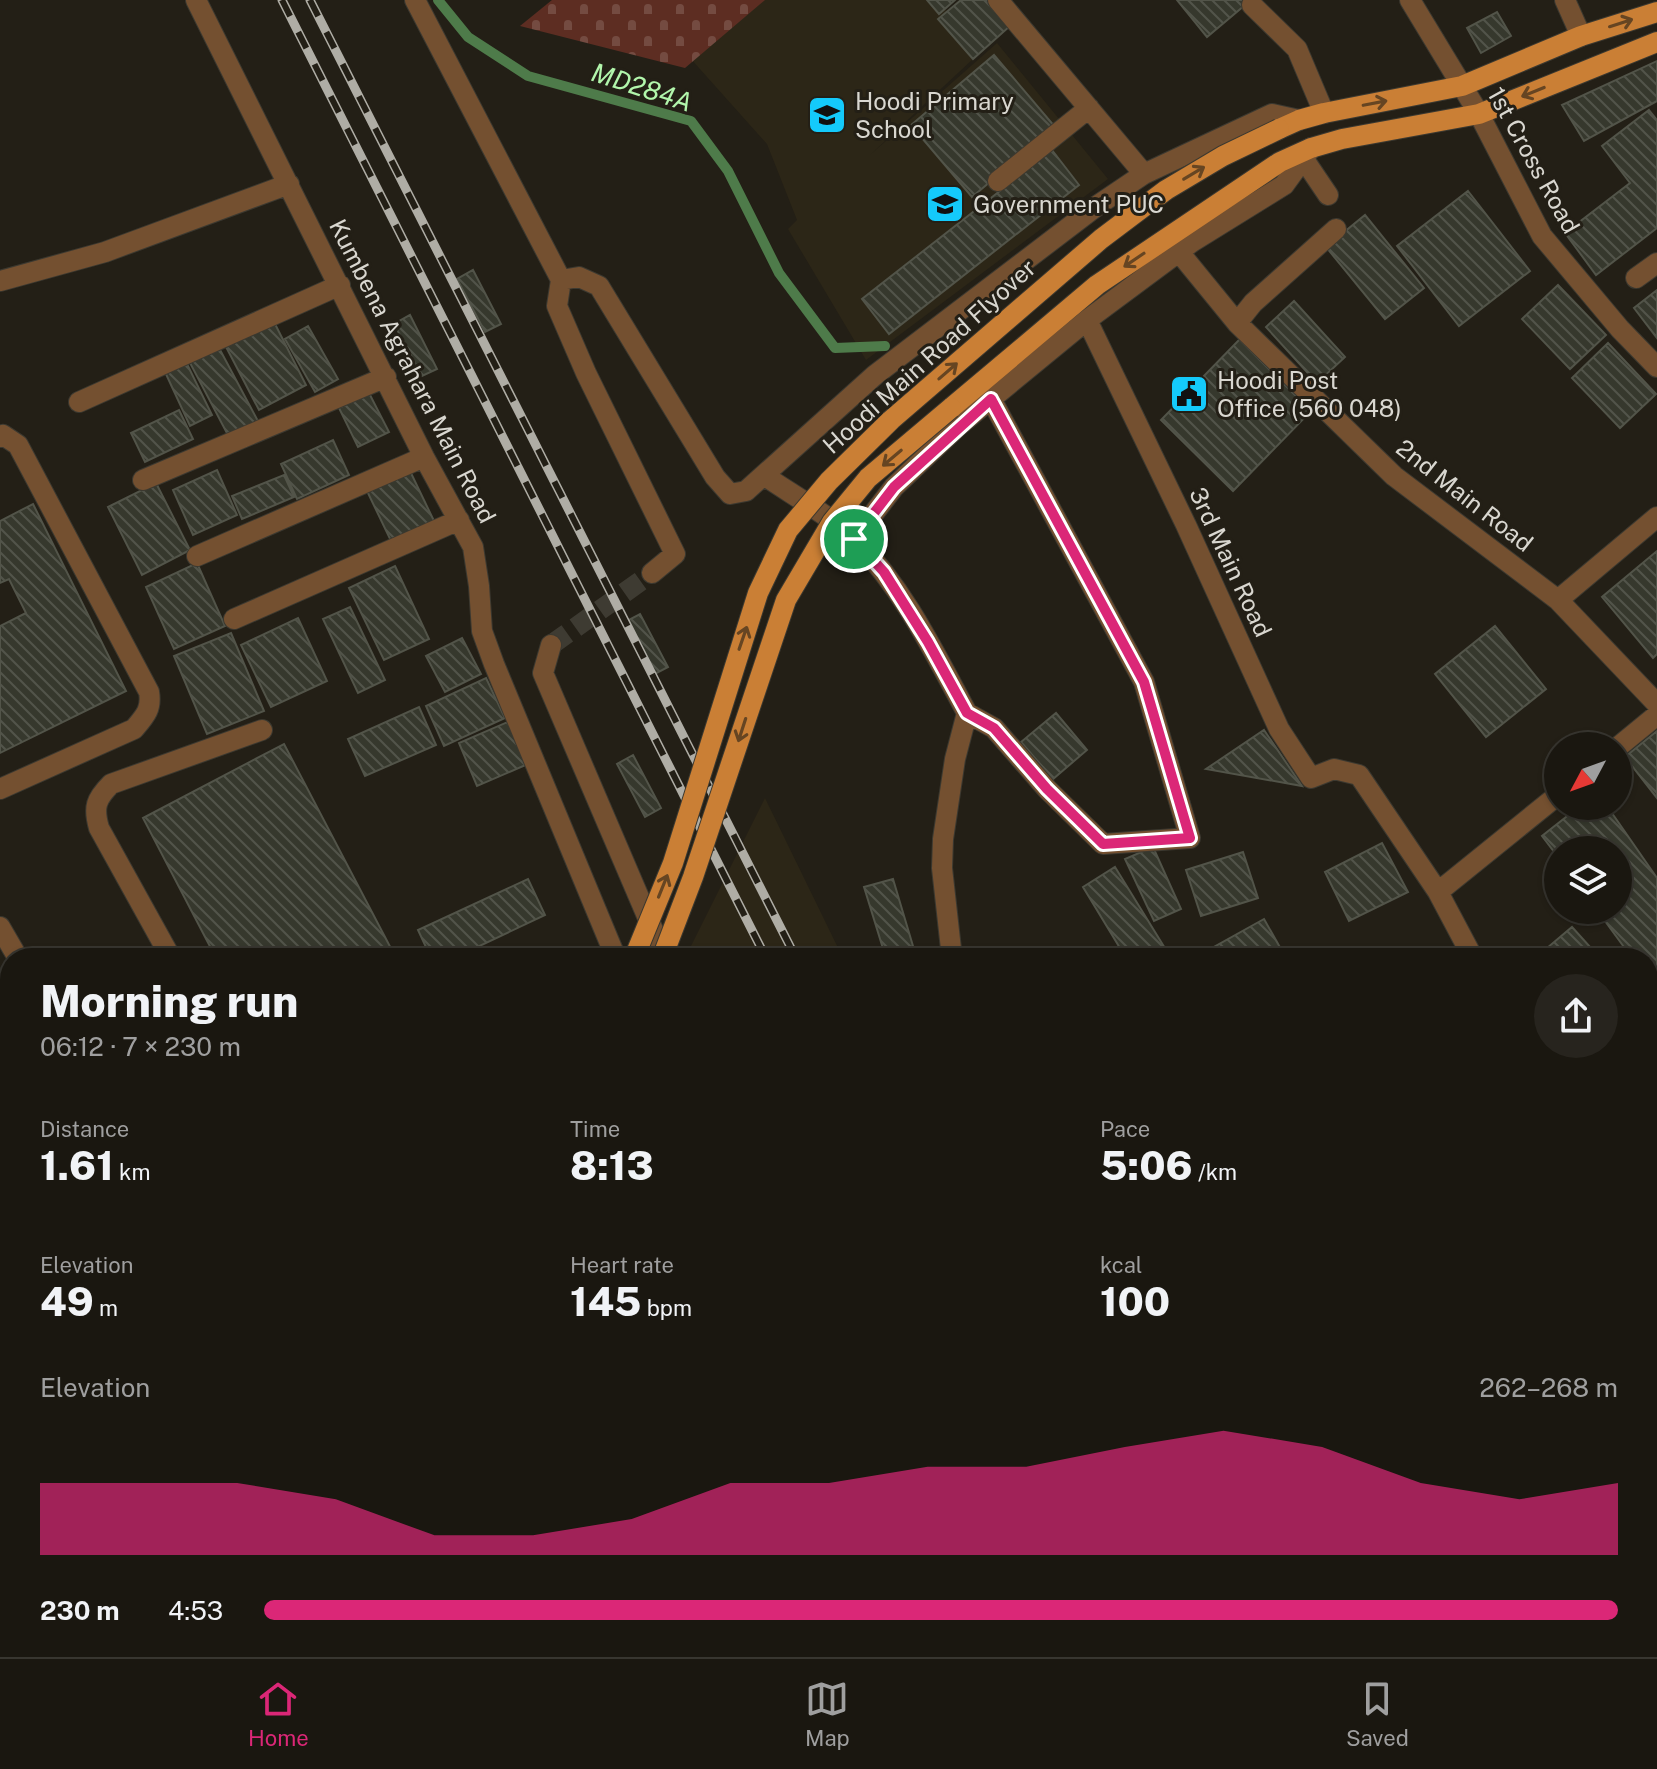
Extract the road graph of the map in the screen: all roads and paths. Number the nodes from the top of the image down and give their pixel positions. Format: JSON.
{"nodes":[{"id":1,"x":196,"y":0,"type":"edge"},
{"id":2,"x":415,"y":0,"type":"edge"},
{"id":3,"x":998,"y":0,"type":"edge"},
{"id":4,"x":1410,"y":0,"type":"edge"},
{"id":5,"x":1565,"y":0,"type":"edge"},
{"id":6,"x":1252,"y":5,"type":"dead end"},
{"id":7,"x":1657,"y":12,"type":"edge"},
{"id":8,"x":1581,"y":36,"type":"junction"},
{"id":9,"x":1657,"y":42,"type":"edge"},
{"id":10,"x":1462,"y":86,"type":"junction"},
{"id":11,"x":1089,"y":108,"type":"junction"},
{"id":12,"x":1324,"y":113,"type":"junction"},
{"id":13,"x":1479,"y":114,"type":"junction"},
{"id":14,"x":1299,"y":120,"type":"junction"},
{"id":15,"x":1302,"y":154,"type":"junction"},
{"id":16,"x":1144,"y":174,"type":"junction"},
{"id":17,"x":998,"y":181,"type":"dead end"},
{"id":18,"x":289,"y":184,"type":"junction"},
{"id":19,"x":1328,"y":195,"type":"dead end"},
{"id":20,"x":1336,"y":229,"type":"dead end"},
{"id":21,"x":1179,"y":252,"type":"junction"},
{"id":22,"x":1657,"y":263,"type":"edge"},
{"id":23,"x":1636,"y":278,"type":"dead end"},
{"id":24,"x":561,"y":280,"type":"junction"},
{"id":25,"x":0,"y":281,"type":"edge"},
{"id":26,"x":340,"y":285,"type":"junction"},
{"id":27,"x":1087,"y":320,"type":"junction"},
{"id":28,"x":1237,"y":323,"type":"junction"},
{"id":29,"x":1657,"y":367,"type":"edge"},
{"id":30,"x":386,"y":377,"type":"junction"},
{"id":31,"x":991,"y":399,"type":"junction"},
{"id":32,"x":79,"y":402,"type":"dead end"},
{"id":33,"x":0,"y":437,"type":"edge"},
{"id":34,"x":424,"y":457,"type":"junction"},
{"id":35,"x":765,"y":476,"type":"junction"},
{"id":36,"x":143,"y":480,"type":"dead end"},
{"id":37,"x":1657,"y":517,"type":"edge"},
{"id":38,"x":459,"y":520,"type":"junction"},
{"id":39,"x":854,"y":539,"type":"junction"},
{"id":40,"x":197,"y":556,"type":"dead end"},
{"id":41,"x":652,"y":573,"type":"tunnel mouth"},
{"id":42,"x":1558,"y":600,"type":"junction"},
{"id":43,"x":234,"y":619,"type":"dead end"},
{"id":44,"x":551,"y":645,"type":"dead end"},
{"id":45,"x":1657,"y":704,"type":"edge"},
{"id":46,"x":967,"y":713,"type":"junction"},
{"id":47,"x":1657,"y":715,"type":"edge"},
{"id":48,"x":262,"y":730,"type":"dead end"},
{"id":49,"x":1632,"y":736,"type":"edge"},
{"id":50,"x":0,"y":789,"type":"edge"},
{"id":51,"x":1544,"y":806,"type":"edge"},
{"id":52,"x":1438,"y":892,"type":"junction"},
{"id":53,"x":0,"y":927,"type":"edge"},
{"id":54,"x":12,"y":948,"type":"edge"},
{"id":55,"x":165,"y":948,"type":"edge"},
{"id":56,"x":616,"y":948,"type":"edge"},
{"id":57,"x":625,"y":948,"type":"edge"},
{"id":58,"x":659,"y":948,"type":"edge"},
{"id":59,"x":667,"y":948,"type":"edge"},
{"id":60,"x":951,"y":948,"type":"edge"},
{"id":61,"x":1468,"y":948,"type":"edge"}],
"edges":[{"from":1,"to":18,"type":"street","name":"Kumbena Agrahara Main Road"},
{"from":2,"to":24,"type":"street"},
{"from":3,"to":11,"type":"street"},
{"from":4,"to":10,"type":"street","name":"1st Cross Road"},
{"from":5,"to":8,"type":"street"},
{"from":6,"to":12,"type":"street"},
{"from":8,"to":7,"type":"main road","name":"Hoodi Main Road Flyover","one_way":true},
{"from":8,"to":10,"type":"main road","name":"Hoodi Main Road Flyover"},
{"from":9,"to":13,"type":"main road","name":"Hoodi Main Road Flyover","one_way":true},
{"from":12,"to":10,"type":"main road","name":"Hoodi Main Road Flyover","one_way":true},
{"from":10,"to":13,"type":"street","name":"1st Cross Road"},
{"from":11,"to":16,"type":"street"},
{"from":11,"to":17,"type":"street"},
{"from":12,"to":14,"type":"main road","name":"Hoodi Main Road Flyover"},
{"from":13,"to":15,"type":"main road","name":"Hoodi Main Road Flyover"},
{"from":13,"to":29,"type":"street","name":"1st Cross Road"},
{"from":14,"to":16,"type":"street"},
{"from":57,"to":14,"type":"main road","name":"Hoodi Main Road Flyover","one_way":true,"bridge":true},
{"from":15,"to":19,"type":"street"},
{"from":15,"to":21,"type":"street"},
{"from":15,"to":59,"type":"main road","name":"Hoodi Main Road Flyover","one_way":true,"bridge":true},
{"from":16,"to":35,"type":"street"},
{"from":18,"to":25,"type":"street"},
{"from":18,"to":26,"type":"street","name":"Kumbena Agrahara Main Road"},
{"from":20,"to":28,"type":"street"},
{"from":21,"to":27,"type":"street"},
{"from":21,"to":28,"type":"street","name":"2nd Main Road"},
{"from":22,"to":23,"type":"street"},
{"from":24,"to":35,"type":"street"},
{"from":24,"to":41,"type":"street"},
{"from":26,"to":30,"type":"street","name":"Kumbena Agrahara Main Road"},
{"from":26,"to":32,"type":"street"},
{"from":27,"to":31,"type":"street"},
{"from":27,"to":52,"type":"street","name":"3rd Main Road"},
{"from":28,"to":42,"type":"street","name":"2nd Main Road"},
{"from":30,"to":34,"type":"street","name":"Kumbena Agrahara Main Road"},
{"from":30,"to":36,"type":"street"},
{"from":31,"to":39,"type":"street"},
{"from":31,"to":46,"type":"street"},
{"from":33,"to":50,"type":"street"},
{"from":34,"to":38,"type":"street","name":"Kumbena Agrahara Main Road"},
{"from":34,"to":40,"type":"street"},
{"from":35,"to":39,"type":"street"},
{"from":37,"to":42,"type":"street"},
{"from":38,"to":43,"type":"street"},
{"from":38,"to":56,"type":"street","name":"Kumbena Agrahara Main Road"},
{"from":39,"to":46,"type":"street"},
{"from":42,"to":45,"type":"street","name":"2nd Main Road"},
{"from":44,"to":58,"type":"street"},
{"from":46,"to":60,"type":"street"},
{"from":47,"to":49,"type":"street"},
{"from":48,"to":55,"type":"street"},
{"from":51,"to":52,"type":"street"},
{"from":52,"to":61,"type":"street"},
{"from":53,"to":54,"type":"street"}]}
